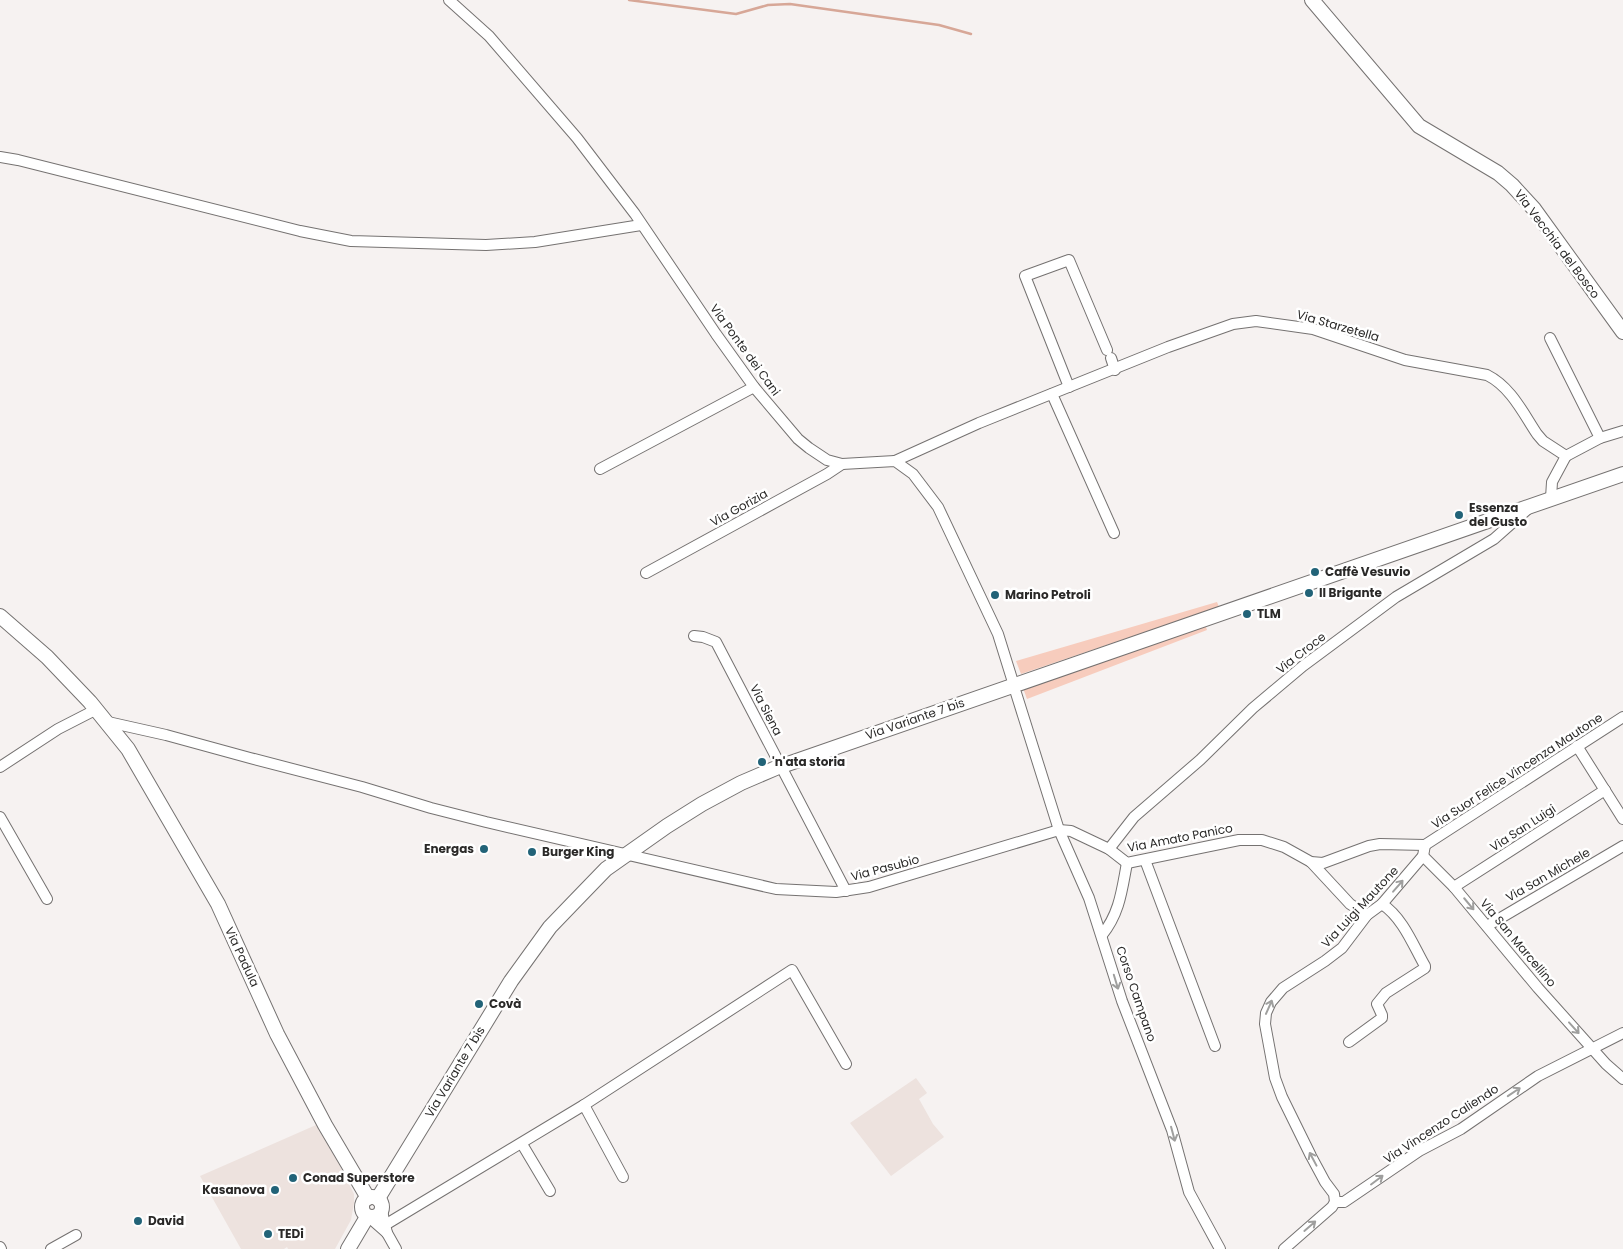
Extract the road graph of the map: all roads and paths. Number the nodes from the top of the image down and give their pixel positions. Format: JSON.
{"nodes":[{"id":1,"x":449,"y":0,"type":"edge"},
{"id":2,"x":1312,"y":0,"type":"edge"},
{"id":3,"x":0,"y":157,"type":"edge"},
{"id":4,"x":642,"y":225,"type":"junction"},
{"id":5,"x":1623,"y":332,"type":"edge"},
{"id":6,"x":1550,"y":338,"type":"dead end"},
{"id":7,"x":1115,"y":370,"type":"junction"},
{"id":8,"x":754,"y":387,"type":"junction"},
{"id":9,"x":1068,"y":388,"type":"junction"},
{"id":10,"x":1052,"y":394,"type":"junction"},
{"id":11,"x":1623,"y":431,"type":"edge"},
{"id":12,"x":1600,"y":438,"type":"junction"},
{"id":13,"x":1566,"y":456,"type":"junction"},
{"id":14,"x":895,"y":461,"type":"junction"},
{"id":15,"x":842,"y":464,"type":"junction"},
{"id":16,"x":600,"y":469,"type":"dead end"},
{"id":17,"x":1623,"y":474,"type":"edge"},
{"id":18,"x":1551,"y":498,"type":"junction"},
{"id":19,"x":1533,"y":506,"type":"junction"},
{"id":20,"x":1114,"y":533,"type":"dead end"},
{"id":21,"x":646,"y":573,"type":"dead end"},
{"id":22,"x":0,"y":616,"type":"edge"},
{"id":23,"x":694,"y":636,"type":"dead end"},
{"id":24,"x":1012,"y":679,"type":"dead end"},
{"id":25,"x":1016,"y":693,"type":"dead end"},
{"id":26,"x":96,"y":709,"type":"junction"},
{"id":27,"x":1623,"y":717,"type":"edge"},
{"id":28,"x":108,"y":722,"type":"junction"},
{"id":29,"x":1577,"y":746,"type":"junction"},
{"id":30,"x":780,"y":766,"type":"junction"},
{"id":31,"x":0,"y":768,"type":"edge"},
{"id":32,"x":1605,"y":790,"type":"junction"},
{"id":33,"x":0,"y":817,"type":"edge"},
{"id":34,"x":1623,"y":819,"type":"edge"},
{"id":35,"x":1060,"y":830,"type":"junction"},
{"id":36,"x":1425,"y":845,"type":"junction"},
{"id":37,"x":1623,"y":846,"type":"edge"},
{"id":38,"x":1110,"y":849,"type":"junction"},
{"id":39,"x":626,"y":855,"type":"junction"},
{"id":40,"x":1423,"y":856,"type":"junction"},
{"id":41,"x":1145,"y":860,"type":"junction"},
{"id":42,"x":1311,"y":862,"type":"junction"},
{"id":43,"x":1127,"y":863,"type":"junction"},
{"id":44,"x":1454,"y":886,"type":"junction"},
{"id":45,"x":846,"y":891,"type":"junction"},
{"id":46,"x":47,"y":899,"type":"dead end"},
{"id":47,"x":1382,"y":904,"type":"junction"},
{"id":48,"x":1367,"y":915,"type":"junction"},
{"id":49,"x":1487,"y":926,"type":"junction"},
{"id":50,"x":1102,"y":935,"type":"junction"},
{"id":51,"x":1623,"y":1033,"type":"edge"},
{"id":52,"x":1349,"y":1042,"type":"dead end"},
{"id":53,"x":1215,"y":1046,"type":"dead end"},
{"id":54,"x":1592,"y":1048,"type":"junction"},
{"id":55,"x":846,"y":1064,"type":"dead end"},
{"id":56,"x":1623,"y":1079,"type":"edge"},
{"id":57,"x":584,"y":1105,"type":"junction"},
{"id":58,"x":522,"y":1144,"type":"junction"},
{"id":59,"x":622,"y":1177,"type":"dead end"},
{"id":60,"x":550,"y":1191,"type":"dead end"},
{"id":61,"x":1336,"y":1202,"type":"junction"},
{"id":62,"x":373,"y":1209,"type":"junction"},
{"id":63,"x":386,"y":1229,"type":"junction"},
{"id":64,"x":76,"y":1234,"type":"dead end"},
{"id":65,"x":51,"y":1249,"type":"edge"},
{"id":66,"x":348,"y":1249,"type":"edge"},
{"id":67,"x":396,"y":1249,"type":"edge"},
{"id":68,"x":1220,"y":1249,"type":"edge"},
{"id":69,"x":1284,"y":1249,"type":"edge"}],
"edges":[{"from":1,"to":4,"type":"street","name":"Via Ponte dei Cani"},
{"from":2,"to":5,"type":"main road","name":"Via Vecchia del Bosco"},
{"from":3,"to":4,"type":"street"},
{"from":4,"to":8,"type":"street","name":"Via Ponte dei Cani"},
{"from":6,"to":12,"type":"street"},
{"from":7,"to":9,"type":"street","name":"Via Starzetella"},
{"from":7,"to":9,"type":"street"},
{"from":7,"to":13,"type":"street","name":"Via Starzetella"},
{"from":8,"to":15,"type":"street","name":"Via Ponte dei Cani"},
{"from":8,"to":16,"type":"street"},
{"from":9,"to":10,"type":"street","name":"Via Starzetella"},
{"from":10,"to":14,"type":"street","name":"Via Starzetella"},
{"from":10,"to":20,"type":"street"},
{"from":11,"to":12,"type":"street"},
{"from":12,"to":13,"type":"street"},
{"from":13,"to":18,"type":"street"},
{"from":14,"to":15,"type":"street","name":"Via Ponte dei Cani"},
{"from":14,"to":24,"type":"street"},
{"from":15,"to":21,"type":"street","name":"Via Gorizia"},
{"from":17,"to":18,"type":"main road","name":"Via Variante 7 bis"},
{"from":18,"to":19,"type":"main road","name":"Via Variante 7 bis"},
{"from":19,"to":30,"type":"main road","name":"Via Variante 7 bis"},
{"from":19,"to":38,"type":"street","name":"Via Croce"},
{"from":22,"to":26,"type":"main road","name":"Via Padula"},
{"from":23,"to":30,"type":"street","name":"Via Siena"},
{"from":25,"to":35,"type":"street","name":"Corso Campano"},
{"from":26,"to":28,"type":"main road","name":"Via Padula"},
{"from":26,"to":31,"type":"street"},
{"from":27,"to":29,"type":"street","name":"Via Suor Felice Vincenza Mautone"},
{"from":28,"to":39,"type":"street"},
{"from":28,"to":62,"type":"main road","name":"Via Padula"},
{"from":29,"to":32,"type":"street"},
{"from":29,"to":36,"type":"street","name":"Via Suor Felice Vincenza Mautone"},
{"from":30,"to":39,"type":"main road","name":"Via Variante 7 bis"},
{"from":30,"to":45,"type":"street","name":"Via Siena"},
{"from":32,"to":34,"type":"street"},
{"from":32,"to":44,"type":"street","name":"Via San Luigi"},
{"from":33,"to":46,"type":"street"},
{"from":35,"to":38,"type":"street","name":"Via Amato Panico"},
{"from":35,"to":45,"type":"street","name":"Via Pasubio"},
{"from":35,"to":50,"type":"street","name":"Corso Campano"},
{"from":36,"to":40,"type":"street"},
{"from":36,"to":42,"type":"street"},
{"from":37,"to":49,"type":"street","name":"Via San Michele"},
{"from":38,"to":43,"type":"street","name":"Via Amato Panico"},
{"from":39,"to":45,"type":"street","name":"Via Pasubio"},
{"from":39,"to":62,"type":"main road","name":"Via Variante 7 bis"},
{"from":40,"to":44,"type":"street","name":"Via San Marcellino"},
{"from":47,"to":40,"type":"street","name":"Via Luigi Mautone","one_way":true},
{"from":41,"to":42,"type":"street","name":"Via Amato Panico"},
{"from":41,"to":43,"type":"street","name":"Via Amato Panico"},
{"from":41,"to":53,"type":"street"},
{"from":42,"to":48,"type":"street","name":"Via Amato Panico"},
{"from":43,"to":50,"type":"street"},
{"from":44,"to":49,"type":"street","name":"Via San Marcellino","one_way":true},
{"from":47,"to":48,"type":"street","name":"Via Luigi Mautone"},
{"from":47,"to":52,"type":"street"},
{"from":61,"to":48,"type":"street","name":"Via Luigi Mautone","one_way":true},
{"from":49,"to":54,"type":"street","name":"Via San Marcellino","one_way":true},
{"from":50,"to":68,"type":"street","name":"Corso Campano","one_way":true},
{"from":51,"to":54,"type":"street","name":"Via Vincenzo Caliendo"},
{"from":54,"to":56,"type":"street","name":"Via San Marcellino"},
{"from":61,"to":54,"type":"street","name":"Via Vincenzo Caliendo","one_way":true},
{"from":55,"to":57,"type":"street"},
{"from":57,"to":58,"type":"street"},
{"from":57,"to":59,"type":"street"},
{"from":58,"to":60,"type":"street"},
{"from":58,"to":63,"type":"street"},
{"from":69,"to":61,"type":"street","name":"Via Vincenzo Caliendo","one_way":true},
{"from":62,"to":63,"type":"street"},
{"from":62,"to":66,"type":"main road","name":"Via Variante 7 bis"},
{"from":63,"to":67,"type":"street"},
{"from":64,"to":65,"type":"street"}]}
